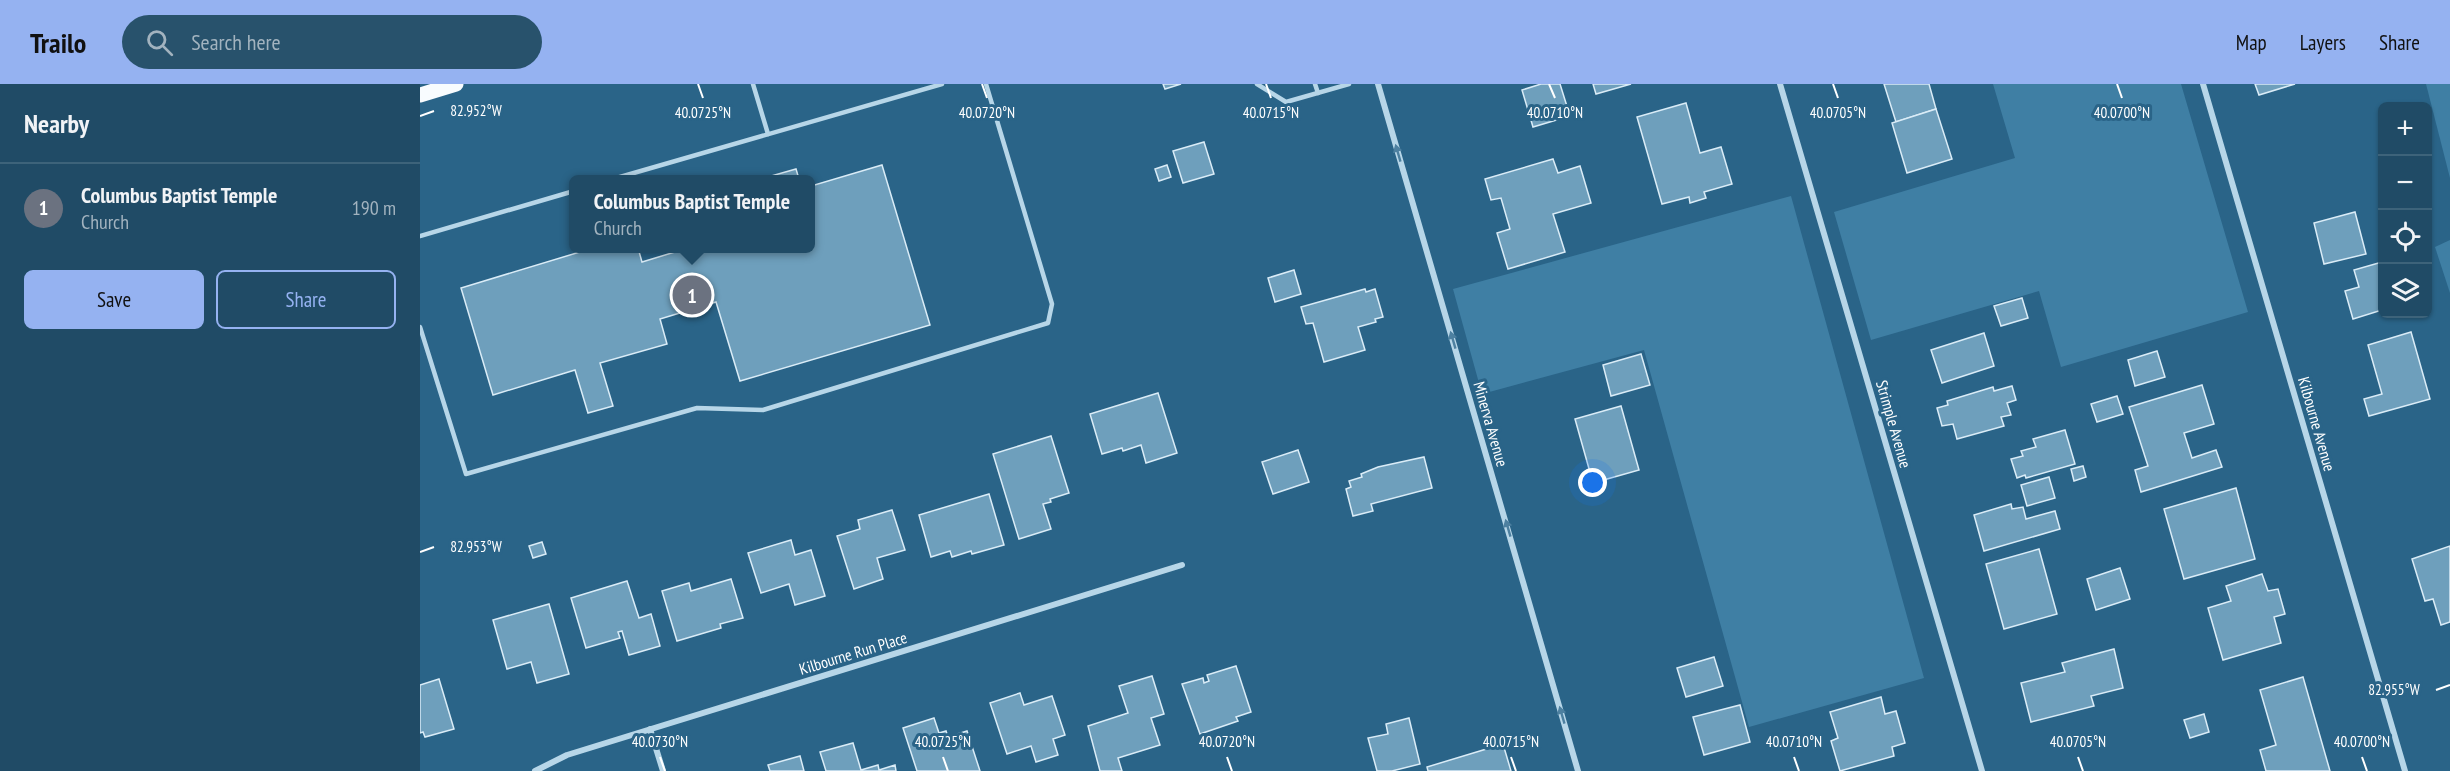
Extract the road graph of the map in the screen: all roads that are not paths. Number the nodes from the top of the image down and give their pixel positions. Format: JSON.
{"nodes":[{"id":1,"x":456,"y":84,"type":"edge"},
{"id":2,"x":753,"y":84,"type":"edge"},
{"id":3,"x":942,"y":84,"type":"edge"},
{"id":4,"x":986,"y":84,"type":"edge"},
{"id":5,"x":1257,"y":84,"type":"edge"},
{"id":6,"x":1316,"y":84,"type":"edge"},
{"id":7,"x":1349,"y":84,"type":"edge"},
{"id":8,"x":1378,"y":84,"type":"edge"},
{"id":9,"x":1780,"y":84,"type":"edge"},
{"id":10,"x":2203,"y":84,"type":"edge"},
{"id":11,"x":1318,"y":93,"type":"junction"},
{"id":12,"x":420,"y":94,"type":"edge"},
{"id":13,"x":768,"y":135,"type":"junction"},
{"id":14,"x":631,"y":175,"type":"edge"},
{"id":15,"x":569,"y":192,"type":"edge"},
{"id":16,"x":420,"y":236,"type":"edge"},
{"id":17,"x":420,"y":327,"type":"edge"},
{"id":18,"x":1182,"y":565,"type":"dead end"},
{"id":19,"x":650,"y":729,"type":"junction"},
{"id":20,"x":535,"y":771,"type":"edge"},
{"id":21,"x":663,"y":771,"type":"edge"},
{"id":22,"x":1578,"y":771,"type":"edge"},
{"id":23,"x":1982,"y":771,"type":"edge"},
{"id":24,"x":2405,"y":771,"type":"edge"}],
"edges":[{"from":1,"to":12,"type":"main road"},
{"from":2,"to":13,"type":"lane"},
{"from":3,"to":13,"type":"lane"},
{"from":4,"to":17,"type":"lane"},
{"from":5,"to":11,"type":"lane"},
{"from":6,"to":11,"type":"lane"},
{"from":7,"to":11,"type":"lane"},
{"from":22,"to":8,"type":"street","name":"Minerva Avenue","one_way":true},
{"from":9,"to":23,"type":"street","name":"Strimple Avenue"},
{"from":10,"to":24,"type":"street","name":"Kilbourne Avenue"},
{"from":13,"to":14,"type":"lane"},
{"from":15,"to":16,"type":"lane"},
{"from":18,"to":19,"type":"street","name":"Kilbourne Run Place"},
{"from":19,"to":20,"type":"street","name":"Kilbourne Run Place"},
{"from":19,"to":21,"type":"street"}]}
